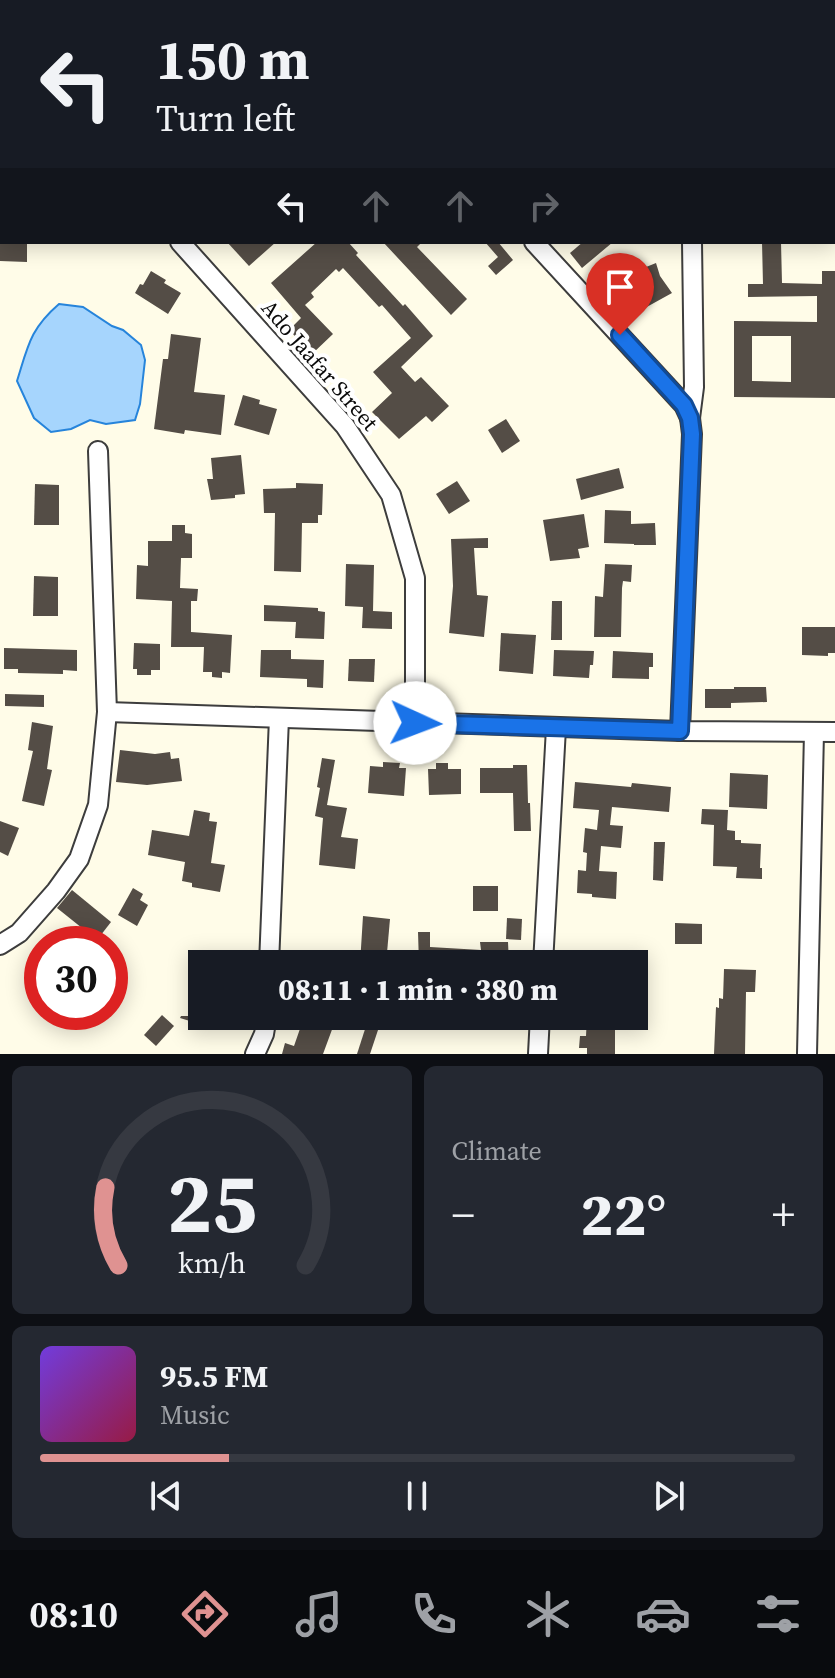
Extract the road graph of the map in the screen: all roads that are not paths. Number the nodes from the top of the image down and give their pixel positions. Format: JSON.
{"nodes":[{"id":1,"x":182,"y":244,"type":"edge"},
{"id":2,"x":536,"y":244,"type":"edge"},
{"id":3,"x":692,"y":244,"type":"edge"},
{"id":4,"x":690,"y":418,"type":"junction"},
{"id":5,"x":98,"y":451,"type":"dead end"},
{"id":6,"x":107,"y":712,"type":"junction"},
{"id":7,"x":279,"y":718,"type":"junction"},
{"id":8,"x":415,"y":723,"type":"junction"},
{"id":9,"x":556,"y":728,"type":"junction"},
{"id":10,"x":680,"y":731,"type":"junction"},
{"id":11,"x":814,"y":732,"type":"junction"},
{"id":12,"x":835,"y":732,"type":"edge"},
{"id":13,"x":0,"y":945,"type":"edge"},
{"id":14,"x":270,"y":950,"type":"edge"},
{"id":15,"x":544,"y":950,"type":"edge"},
{"id":16,"x":265,"y":1030,"type":"edge"},
{"id":17,"x":539,"y":1030,"type":"edge"},
{"id":18,"x":255,"y":1054,"type":"edge"},
{"id":19,"x":538,"y":1054,"type":"edge"},
{"id":20,"x":807,"y":1054,"type":"edge"}],
"edges":[{"from":1,"to":8,"type":"street","name":"Ado Jaafar Street"},
{"from":2,"to":4,"type":"street"},
{"from":3,"to":4,"type":"street"},
{"from":4,"to":10,"type":"street"},
{"from":5,"to":6,"type":"street"},
{"from":6,"to":7,"type":"street"},
{"from":6,"to":13,"type":"street"},
{"from":7,"to":8,"type":"street"},
{"from":7,"to":14,"type":"street"},
{"from":8,"to":9,"type":"street"},
{"from":9,"to":10,"type":"street"},
{"from":9,"to":15,"type":"street"},
{"from":10,"to":11,"type":"street"},
{"from":11,"to":12,"type":"street"},
{"from":11,"to":20,"type":"street"},
{"from":16,"to":18,"type":"street"},
{"from":17,"to":19,"type":"street"}]}
